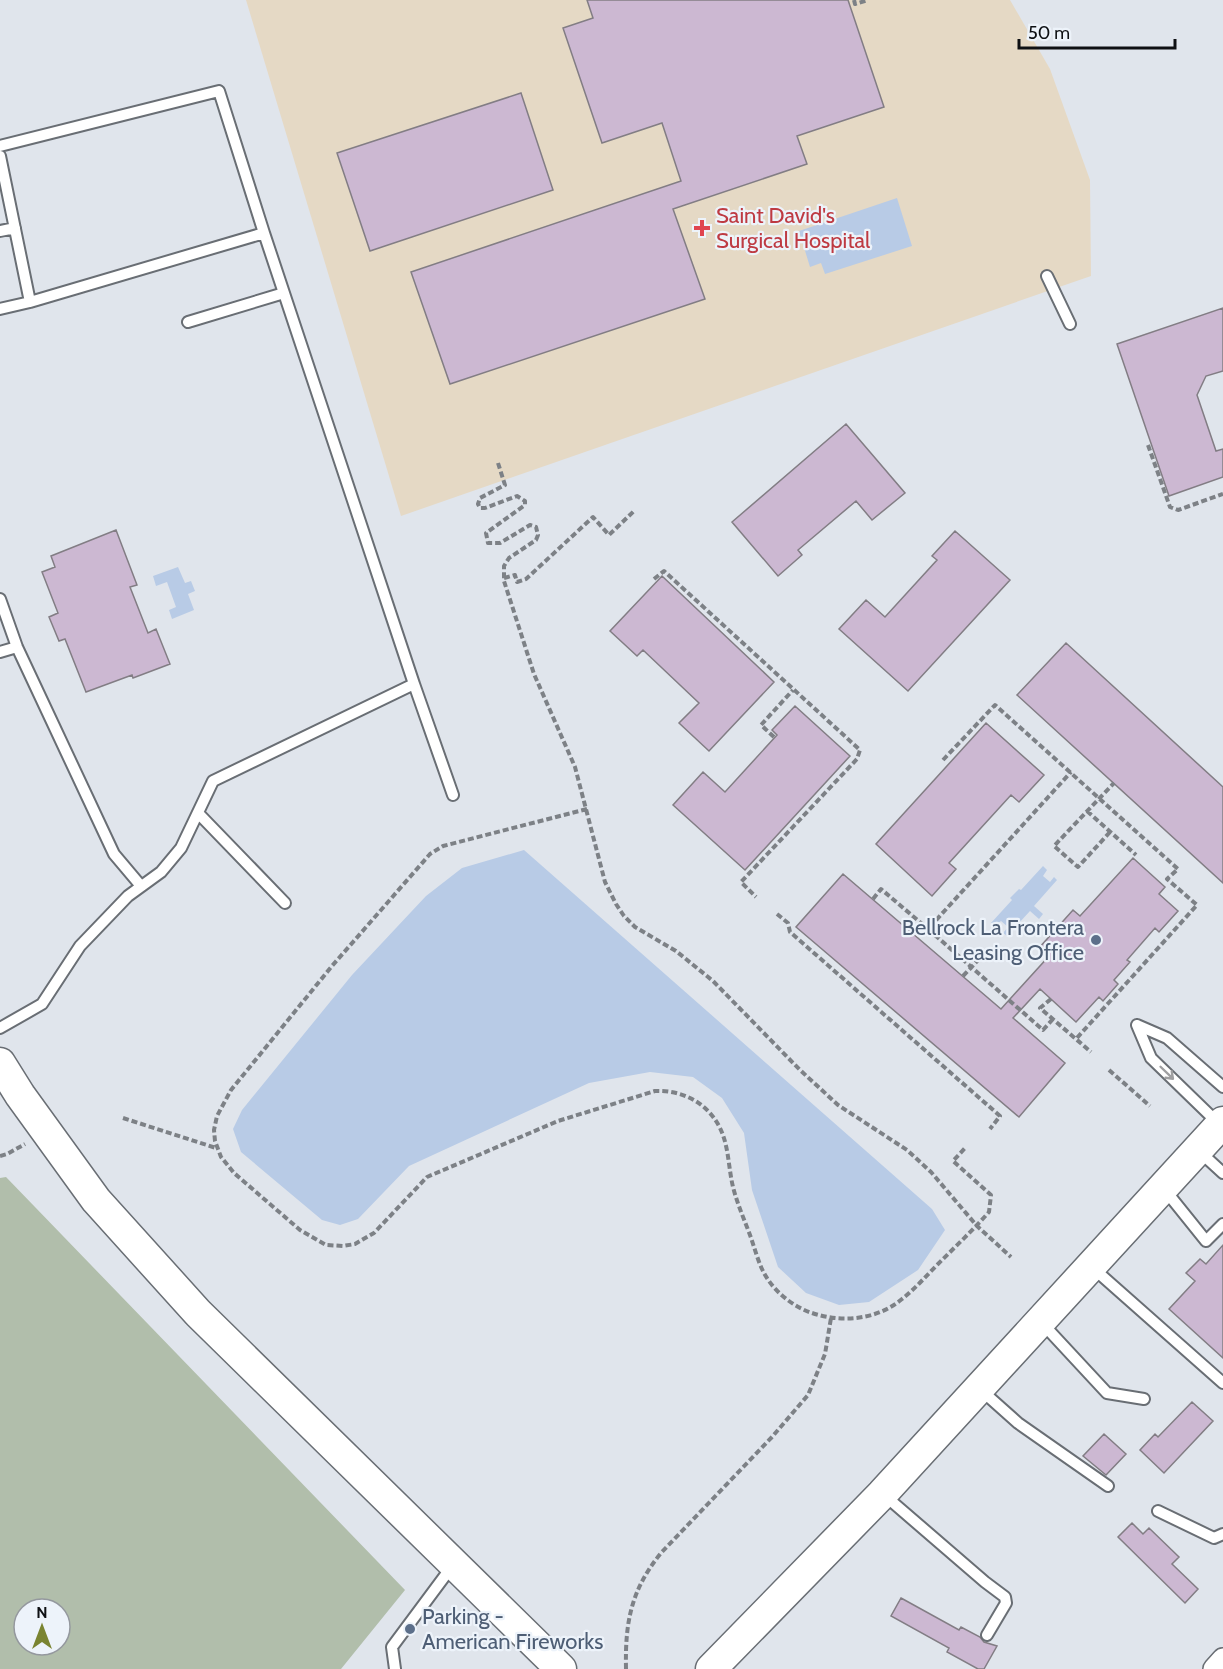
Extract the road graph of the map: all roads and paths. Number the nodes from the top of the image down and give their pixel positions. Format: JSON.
{"nodes":[{"id":1,"x":854,"y":0,"type":"edge"},
{"id":2,"x":868,"y":0,"type":"edge"},
{"id":3,"x":0,"y":146,"type":"edge"},
{"id":4,"x":0,"y":156,"type":"edge"},
{"id":5,"x":15,"y":228,"type":"junction"},
{"id":6,"x":0,"y":231,"type":"edge"},
{"id":7,"x":264,"y":233,"type":"junction"},
{"id":8,"x":1047,"y":276,"type":"dead end"},
{"id":9,"x":284,"y":293,"type":"junction"},
{"id":10,"x":30,"y":302,"type":"junction"},
{"id":11,"x":0,"y":309,"type":"edge"},
{"id":12,"x":188,"y":322,"type":"dead end"},
{"id":13,"x":1070,"y":324,"type":"dead end"},
{"id":14,"x":1148,"y":445,"type":"dead end"},
{"id":15,"x":498,"y":463,"type":"dead end"},
{"id":16,"x":1223,"y":494,"type":"edge"},
{"id":17,"x":634,"y":511,"type":"dead end"},
{"id":18,"x":504,"y":578,"type":"junction"},
{"id":19,"x":654,"y":579,"type":"dead end"},
{"id":20,"x":0,"y":599,"type":"edge"},
{"id":21,"x":17,"y":647,"type":"junction"},
{"id":22,"x":0,"y":652,"type":"edge"},
{"id":23,"x":414,"y":684,"type":"junction"},
{"id":24,"x":793,"y":690,"type":"junction"},
{"id":25,"x":774,"y":737,"type":"dead end"},
{"id":26,"x":944,"y":760,"type":"dead end"},
{"id":27,"x":1071,"y":772,"type":"junction"},
{"id":28,"x":1114,"y":783,"type":"dead end"},
{"id":29,"x":453,"y":795,"type":"dead end"},
{"id":30,"x":1100,"y":797,"type":"junction"},
{"id":31,"x":587,"y":809,"type":"junction"},
{"id":32,"x":1087,"y":811,"type":"junction"},
{"id":33,"x":198,"y":813,"type":"junction"},
{"id":34,"x":1110,"y":832,"type":"junction"},
{"id":35,"x":1136,"y":855,"type":"dead end"},
{"id":36,"x":141,"y":886,"type":"junction"},
{"id":37,"x":756,"y":897,"type":"dead end"},
{"id":38,"x":873,"y":899,"type":"dead end"},
{"id":39,"x":285,"y":903,"type":"dead end"},
{"id":40,"x":777,"y":914,"type":"dead end"},
{"id":41,"x":927,"y":929,"type":"junction"},
{"id":42,"x":985,"y":953,"type":"dead end"},
{"id":43,"x":971,"y":968,"type":"junction"},
{"id":44,"x":963,"y":976,"type":"dead end"},
{"id":45,"x":1051,"y":999,"type":"dead end"},
{"id":46,"x":1053,"y":1019,"type":"junction"},
{"id":47,"x":0,"y":1028,"type":"edge"},
{"id":48,"x":1076,"y":1040,"type":"junction"},
{"id":49,"x":1090,"y":1052,"type":"dead end"},
{"id":50,"x":0,"y":1063,"type":"edge"},
{"id":51,"x":1109,"y":1070,"type":"dead end"},
{"id":52,"x":1223,"y":1087,"type":"edge"},
{"id":53,"x":1150,"y":1106,"type":"dead end"},
{"id":54,"x":123,"y":1118,"type":"dead end"},
{"id":55,"x":1222,"y":1124,"type":"edge"},
{"id":56,"x":990,"y":1129,"type":"dead end"},
{"id":57,"x":966,"y":1147,"type":"dead end"},
{"id":58,"x":217,"y":1148,"type":"junction"},
{"id":59,"x":1197,"y":1150,"type":"junction"},
{"id":60,"x":1223,"y":1173,"type":"edge"},
{"id":61,"x":1163,"y":1187,"type":"junction"},
{"id":62,"x":1223,"y":1224,"type":"edge"},
{"id":63,"x":977,"y":1226,"type":"junction"},
{"id":64,"x":1011,"y":1257,"type":"dead end"},
{"id":65,"x":1091,"y":1266,"type":"junction"},
{"id":66,"x":831,"y":1318,"type":"junction"},
{"id":67,"x":1040,"y":1321,"type":"junction"},
{"id":68,"x":1223,"y":1383,"type":"edge"},
{"id":69,"x":978,"y":1388,"type":"junction"},
{"id":70,"x":1144,"y":1399,"type":"dead end"},
{"id":71,"x":1108,"y":1486,"type":"dead end"},
{"id":72,"x":882,"y":1494,"type":"junction"},
{"id":73,"x":1158,"y":1511,"type":"dead end"},
{"id":74,"x":1223,"y":1534,"type":"edge"},
{"id":75,"x":453,"y":1565,"type":"junction"},
{"id":76,"x":987,"y":1635,"type":"dead end"},
{"id":77,"x":1223,"y":1659,"type":"edge"},
{"id":78,"x":395,"y":1669,"type":"edge"},
{"id":79,"x":561,"y":1669,"type":"edge"},
{"id":80,"x":626,"y":1669,"type":"edge"},
{"id":81,"x":711,"y":1669,"type":"edge"},
{"id":82,"x":1214,"y":1669,"type":"edge"}],
"edges":[{"from":1,"to":2,"type":"path"},
{"from":3,"to":7,"type":"lane"},
{"from":4,"to":5,"type":"lane"},
{"from":5,"to":6,"type":"lane"},
{"from":5,"to":10,"type":"lane"},
{"from":7,"to":9,"type":"lane"},
{"from":7,"to":10,"type":"lane"},
{"from":8,"to":13,"type":"lane"},
{"from":9,"to":12,"type":"lane"},
{"from":9,"to":23,"type":"lane"},
{"from":10,"to":11,"type":"lane"},
{"from":14,"to":16,"type":"path"},
{"from":15,"to":18,"type":"path"},
{"from":17,"to":18,"type":"path"},
{"from":18,"to":31,"type":"path"},
{"from":19,"to":24,"type":"path"},
{"from":20,"to":21,"type":"lane"},
{"from":21,"to":22,"type":"lane"},
{"from":21,"to":36,"type":"lane"},
{"from":23,"to":29,"type":"lane"},
{"from":23,"to":33,"type":"lane"},
{"from":24,"to":25,"type":"path"},
{"from":24,"to":37,"type":"path"},
{"from":26,"to":27,"type":"path"},
{"from":27,"to":30,"type":"path"},
{"from":27,"to":41,"type":"path"},
{"from":28,"to":30,"type":"path"},
{"from":30,"to":32,"type":"path"},
{"from":30,"to":48,"type":"path"},
{"from":31,"to":58,"type":"path"},
{"from":31,"to":63,"type":"path"},
{"from":32,"to":34,"type":"path"},
{"from":32,"to":34,"type":"path"},
{"from":33,"to":36,"type":"lane"},
{"from":33,"to":39,"type":"lane"},
{"from":34,"to":35,"type":"path"},
{"from":36,"to":47,"type":"lane"},
{"from":38,"to":41,"type":"path"},
{"from":40,"to":56,"type":"path"},
{"from":41,"to":43,"type":"path"},
{"from":42,"to":43,"type":"path"},
{"from":43,"to":44,"type":"path"},
{"from":43,"to":46,"type":"path"},
{"from":45,"to":46,"type":"path"},
{"from":46,"to":48,"type":"path"},
{"from":48,"to":49,"type":"path"},
{"from":50,"to":75,"type":"main road"},
{"from":51,"to":53,"type":"path"},
{"from":52,"to":55,"type":"lane","one_way":true},
{"from":54,"to":58,"type":"path"},
{"from":55,"to":59,"type":"main road"},
{"from":57,"to":63,"type":"path"},
{"from":58,"to":66,"type":"path"},
{"from":59,"to":60,"type":"lane"},
{"from":59,"to":61,"type":"main road"},
{"from":61,"to":62,"type":"lane"},
{"from":61,"to":65,"type":"main road"},
{"from":63,"to":64,"type":"path"},
{"from":63,"to":66,"type":"path"},
{"from":65,"to":67,"type":"main road"},
{"from":65,"to":68,"type":"lane"},
{"from":66,"to":80,"type":"path"},
{"from":67,"to":69,"type":"main road"},
{"from":67,"to":70,"type":"lane"},
{"from":69,"to":71,"type":"lane"},
{"from":69,"to":72,"type":"main road"},
{"from":72,"to":76,"type":"lane"},
{"from":72,"to":81,"type":"main road"},
{"from":73,"to":74,"type":"lane"},
{"from":75,"to":78,"type":"lane"},
{"from":75,"to":79,"type":"main road"},
{"from":77,"to":82,"type":"street"}]}
